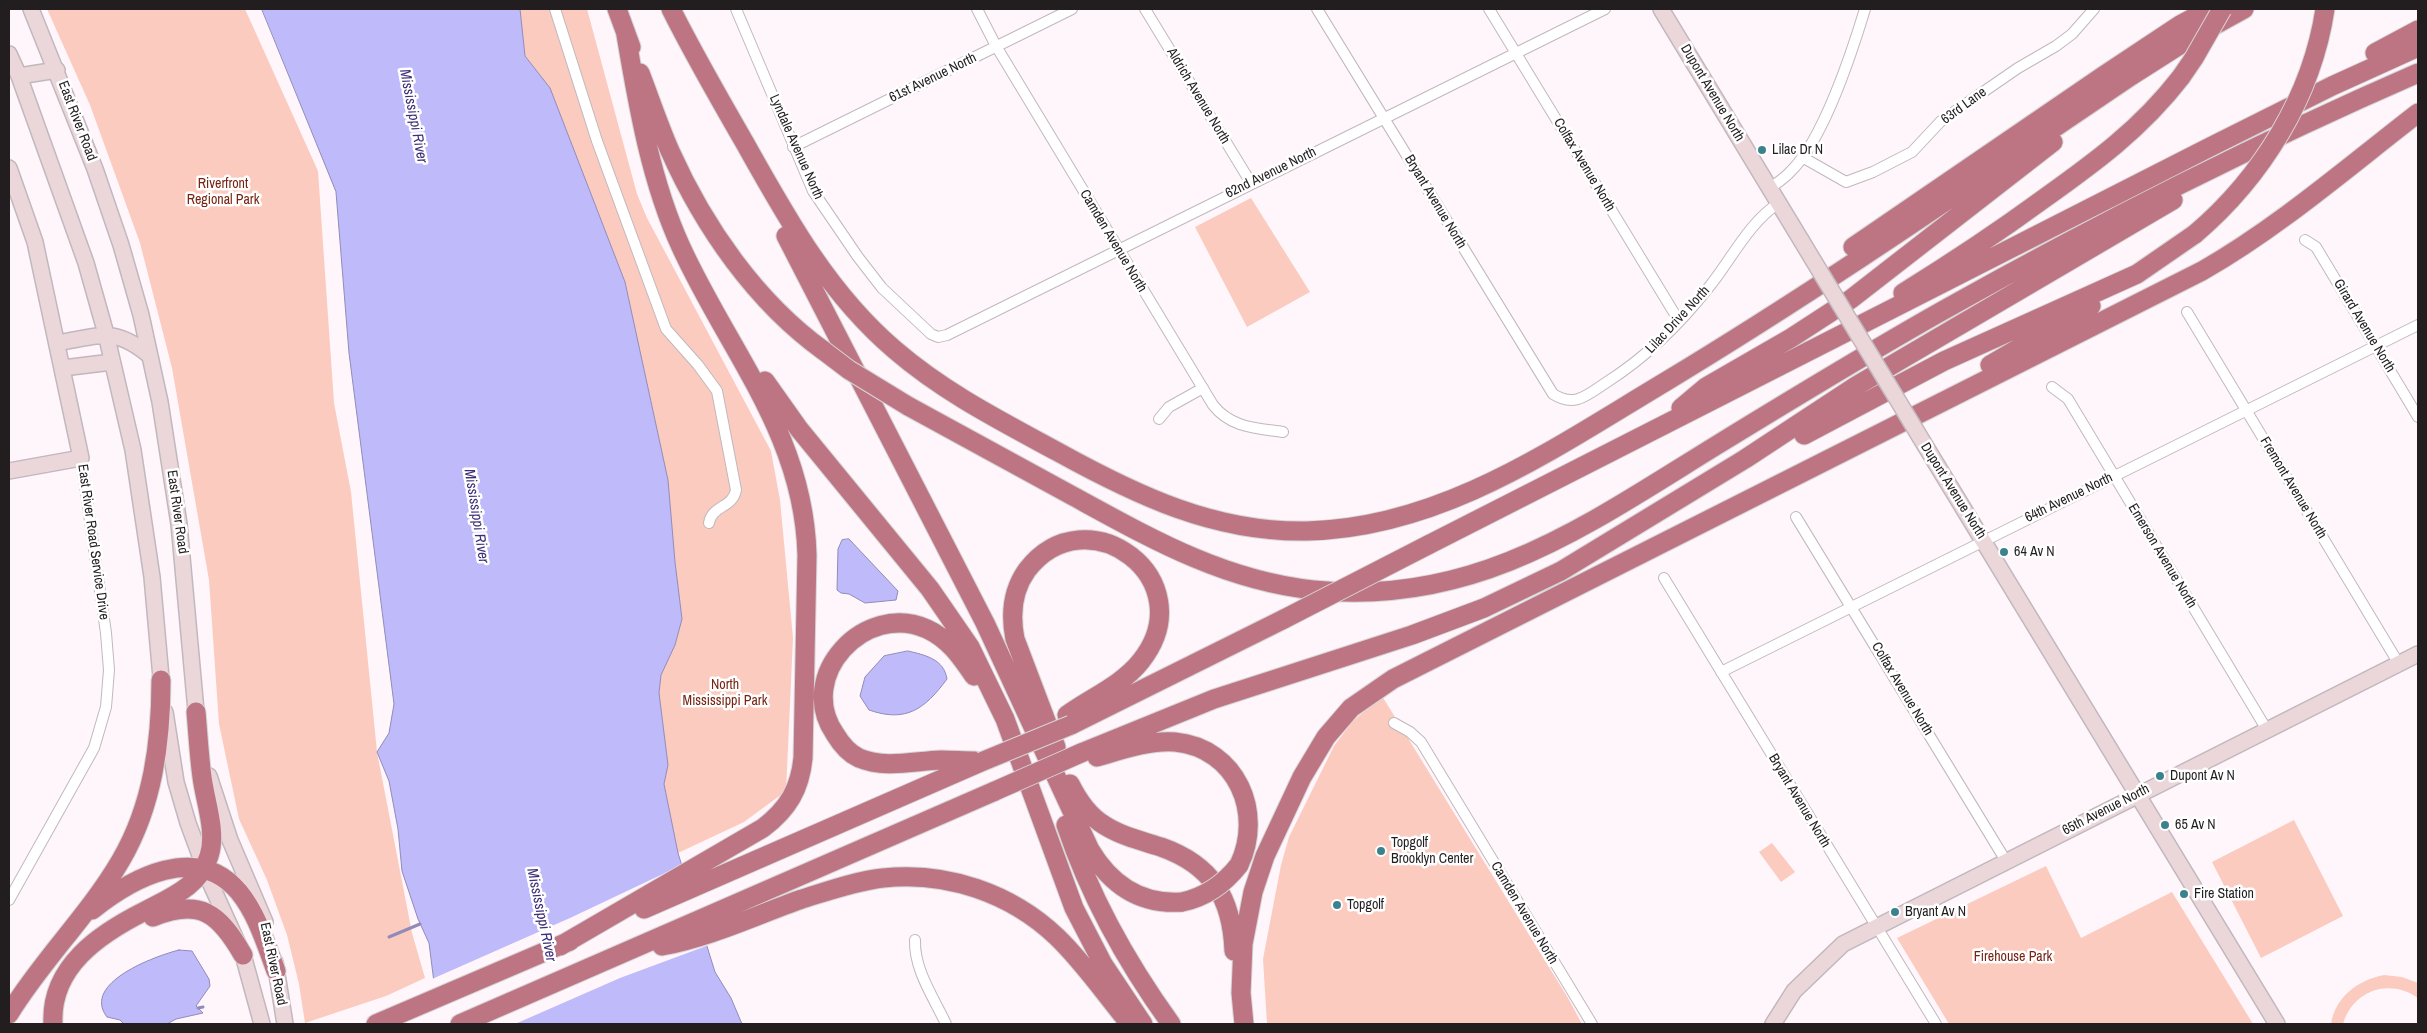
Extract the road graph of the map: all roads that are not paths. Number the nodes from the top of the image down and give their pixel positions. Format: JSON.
{"nodes":[{"id":1,"x":31,"y":9,"type":"edge"},
{"id":2,"x":554,"y":9,"type":"edge"},
{"id":3,"x":617,"y":9,"type":"edge"},
{"id":4,"x":670,"y":9,"type":"edge"},
{"id":5,"x":736,"y":9,"type":"edge"},
{"id":6,"x":977,"y":9,"type":"edge"},
{"id":7,"x":1072,"y":9,"type":"edge"},
{"id":8,"x":1145,"y":9,"type":"edge"},
{"id":9,"x":1317,"y":9,"type":"edge"},
{"id":10,"x":1489,"y":9,"type":"edge"},
{"id":11,"x":1605,"y":9,"type":"edge"},
{"id":12,"x":1661,"y":9,"type":"edge"},
{"id":13,"x":1865,"y":9,"type":"edge"},
{"id":14,"x":2094,"y":9,"type":"edge"},
{"id":15,"x":2210,"y":9,"type":"edge"},
{"id":16,"x":2222,"y":9,"type":"edge"},
{"id":17,"x":2244,"y":9,"type":"edge"},
{"id":18,"x":2325,"y":9,"type":"edge"},
{"id":19,"x":2206,"y":29,"type":"junction"},
{"id":20,"x":2418,"y":30,"type":"edge"},
{"id":21,"x":626,"y":35,"type":"junction"},
{"id":22,"x":996,"y":46,"type":"junction"},
{"id":23,"x":2418,"y":47,"type":"edge"},
{"id":24,"x":1516,"y":52,"type":"junction"},
{"id":25,"x":9,"y":54,"type":"edge"},
{"id":26,"x":57,"y":70,"type":"junction"},
{"id":27,"x":2418,"y":73,"type":"edge"},
{"id":28,"x":19,"y":76,"type":"junction"},
{"id":29,"x":714,"y":89,"type":"junction"},
{"id":30,"x":2370,"y":94,"type":"junction"},
{"id":31,"x":2418,"y":113,"type":"edge"},
{"id":32,"x":1383,"y":118,"type":"junction"},
{"id":33,"x":793,"y":147,"type":"junction"},
{"id":34,"x":1802,"y":157,"type":"junction"},
{"id":35,"x":9,"y":168,"type":"edge"},
{"id":36,"x":656,"y":175,"type":"junction"},
{"id":37,"x":1251,"y":183,"type":"junction"},
{"id":38,"x":1770,"y":188,"type":"junction"},
{"id":39,"x":1779,"y":204,"type":"junction"},
{"id":40,"x":2085,"y":211,"type":"junction"},
{"id":41,"x":2305,"y":240,"type":"dead end"},
{"id":42,"x":1119,"y":249,"type":"junction"},
{"id":43,"x":2174,"y":250,"type":"junction"},
{"id":44,"x":2187,"y":312,"type":"dead end"},
{"id":45,"x":1679,"y":321,"type":"junction"},
{"id":46,"x":2418,"y":325,"type":"edge"},
{"id":47,"x":106,"y":334,"type":"junction"},
{"id":48,"x":938,"y":337,"type":"joint"},
{"id":49,"x":57,"y":343,"type":"junction"},
{"id":50,"x":2375,"y":346,"type":"junction"},
{"id":51,"x":150,"y":356,"type":"junction"},
{"id":52,"x":1706,"y":357,"type":"junction"},
{"id":53,"x":112,"y":362,"type":"junction"},
{"id":54,"x":63,"y":368,"type":"junction"},
{"id":55,"x":1774,"y":369,"type":"junction"},
{"id":56,"x":2052,"y":387,"type":"dead end"},
{"id":57,"x":1203,"y":388,"type":"junction"},
{"id":58,"x":1553,"y":394,"type":"joint"},
{"id":59,"x":2246,"y":410,"type":"junction"},
{"id":60,"x":2418,"y":417,"type":"edge"},
{"id":61,"x":1159,"y":419,"type":"dead end"},
{"id":62,"x":1659,"y":427,"type":"junction"},
{"id":63,"x":1283,"y":432,"type":"dead end"},
{"id":64,"x":81,"y":458,"type":"junction"},
{"id":65,"x":1745,"y":460,"type":"junction"},
{"id":66,"x":9,"y":471,"type":"edge"},
{"id":67,"x":2114,"y":476,"type":"junction"},
{"id":68,"x":1762,"y":492,"type":"junction"},
{"id":69,"x":1796,"y":518,"type":"dead end"},
{"id":70,"x":709,"y":523,"type":"dead end"},
{"id":71,"x":1984,"y":540,"type":"junction"},
{"id":72,"x":1664,"y":578,"type":"dead end"},
{"id":73,"x":1852,"y":606,"type":"junction"},
{"id":74,"x":2418,"y":654,"type":"edge"},
{"id":75,"x":2399,"y":664,"type":"junction"},
{"id":76,"x":1721,"y":672,"type":"junction"},
{"id":77,"x":161,"y":680,"type":"junction"},
{"id":78,"x":196,"y":712,"type":"junction"},
{"id":79,"x":1069,"y":720,"type":"junction"},
{"id":80,"x":1394,"y":723,"type":"dead end"},
{"id":81,"x":2267,"y":730,"type":"junction"},
{"id":82,"x":1083,"y":757,"type":"junction"},
{"id":83,"x":982,"y":762,"type":"junction"},
{"id":84,"x":1060,"y":787,"type":"junction"},
{"id":85,"x":2137,"y":795,"type":"junction"},
{"id":86,"x":1039,"y":813,"type":"junction"},
{"id":87,"x":2006,"y":861,"type":"junction"},
{"id":88,"x":205,"y":869,"type":"junction"},
{"id":89,"x":9,"y":900,"type":"edge"},
{"id":90,"x":745,"y":910,"type":"junction"},
{"id":91,"x":1875,"y":927,"type":"junction"},
{"id":92,"x":915,"y":940,"type":"dead end"},
{"id":93,"x":560,"y":946,"type":"junction"},
{"id":94,"x":88,"y":947,"type":"junction"},
{"id":95,"x":56,"y":948,"type":"junction"},
{"id":96,"x":243,"y":955,"type":"junction"},
{"id":97,"x":276,"y":971,"type":"junction"},
{"id":98,"x":9,"y":1014,"type":"edge"},
{"id":99,"x":53,"y":1024,"type":"edge"},
{"id":100,"x":262,"y":1024,"type":"edge"},
{"id":101,"x":285,"y":1024,"type":"edge"},
{"id":102,"x":374,"y":1024,"type":"edge"},
{"id":103,"x":460,"y":1024,"type":"edge"},
{"id":104,"x":946,"y":1024,"type":"edge"},
{"id":105,"x":1130,"y":1024,"type":"edge"},
{"id":106,"x":1143,"y":1024,"type":"edge"},
{"id":107,"x":1171,"y":1024,"type":"edge"},
{"id":108,"x":1243,"y":1024,"type":"edge"},
{"id":109,"x":1592,"y":1024,"type":"edge"},
{"id":110,"x":1773,"y":1024,"type":"edge"},
{"id":111,"x":1936,"y":1024,"type":"edge"},
{"id":112,"x":2278,"y":1024,"type":"edge"}],
"edges":[{"from":1,"to":26,"type":"street","name":"East River Road"},
{"from":2,"to":70,"type":"street"},
{"from":3,"to":21,"type":"highway"},
{"from":4,"to":29,"type":"highway"},
{"from":5,"to":33,"type":"street","name":"Lyndale Avenue North"},
{"from":6,"to":22,"type":"street","name":"Camden Avenue North"},
{"from":7,"to":22,"type":"street","name":"61st Avenue North"},
{"from":8,"to":37,"type":"street","name":"Aldrich Avenue North"},
{"from":9,"to":32,"type":"street","name":"Bryant Avenue North"},
{"from":10,"to":24,"type":"street","name":"Colfax Avenue North"},
{"from":11,"to":24,"type":"street","name":"62nd Avenue North"},
{"from":12,"to":38,"type":"street","name":"Dupont Avenue North"},
{"from":13,"to":34,"type":"street"},
{"from":14,"to":34,"type":"street","name":"63rd Lane"},
{"from":15,"to":52,"type":"highway"},
{"from":16,"to":55,"type":"highway","bridge":true},
{"from":17,"to":19,"type":"highway"},
{"from":18,"to":43,"type":"highway","bridge":true},
{"from":19,"to":52,"type":"highway"},
{"from":19,"to":62,"type":"highway"},
{"from":20,"to":40,"type":"highway"},
{"from":21,"to":30,"type":"highway","bridge":true},
{"from":21,"to":36,"type":"highway"},
{"from":22,"to":33,"type":"street","name":"61st Avenue North"},
{"from":22,"to":42,"type":"street","name":"Camden Avenue North"},
{"from":23,"to":40,"type":"highway"},
{"from":24,"to":32,"type":"street","name":"62nd Avenue North"},
{"from":24,"to":45,"type":"street","name":"Colfax Avenue North"},
{"from":25,"to":28,"type":"street"},
{"from":26,"to":28,"type":"street"},
{"from":26,"to":51,"type":"street","name":"East River Road"},
{"from":27,"to":30,"type":"highway"},
{"from":28,"to":47,"type":"street"},
{"from":29,"to":52,"type":"highway"},
{"from":29,"to":84,"type":"highway"},
{"from":30,"to":65,"type":"highway"},
{"from":31,"to":68,"type":"highway"},
{"from":32,"to":37,"type":"street","name":"62nd Avenue North"},
{"from":32,"to":58,"type":"street","name":"Bryant Avenue North"},
{"from":33,"to":48,"type":"street","name":"Lyndale Avenue North"},
{"from":34,"to":38,"type":"street"},
{"from":35,"to":49,"type":"street","name":"East River Road Service Drive"},
{"from":36,"to":86,"type":"highway"},
{"from":36,"to":93,"type":"highway"},
{"from":37,"to":42,"type":"street","name":"62nd Avenue North"},
{"from":38,"to":39,"type":"street","name":"Dupont Avenue North"},
{"from":39,"to":45,"type":"street","name":"Lilac Drive North"},
{"from":39,"to":71,"type":"street","name":"Dupont Avenue North","bridge":true},
{"from":40,"to":55,"type":"highway"},
{"from":41,"to":50,"type":"street","name":"Girard Avenue North"},
{"from":42,"to":48,"type":"street","name":"62nd Avenue North"},
{"from":42,"to":57,"type":"street","name":"Camden Avenue North"},
{"from":43,"to":65,"type":"highway"},
{"from":43,"to":68,"type":"highway"},
{"from":44,"to":59,"type":"street","name":"Fremont Avenue North"},
{"from":45,"to":58,"type":"street","name":"Lilac Drive North"},
{"from":46,"to":50,"type":"street","name":"64th Avenue North"},
{"from":47,"to":49,"type":"street"},
{"from":47,"to":51,"type":"street"},
{"from":47,"to":53,"type":"street"},
{"from":49,"to":54,"type":"street","name":"East River Road Service Drive"},
{"from":50,"to":59,"type":"street","name":"64th Avenue North"},
{"from":50,"to":60,"type":"street","name":"Girard Avenue North"},
{"from":51,"to":78,"type":"street","name":"East River Road"},
{"from":53,"to":54,"type":"street"},
{"from":53,"to":77,"type":"street"},
{"from":54,"to":64,"type":"street","name":"East River Road Service Drive"},
{"from":55,"to":62,"type":"highway"},
{"from":56,"to":67,"type":"street","name":"Emerson Avenue North"},
{"from":57,"to":61,"type":"street"},
{"from":57,"to":63,"type":"street","name":"Camden Avenue North"},
{"from":59,"to":67,"type":"street","name":"64th Avenue North"},
{"from":59,"to":75,"type":"street","name":"Fremont Avenue North"},
{"from":62,"to":79,"type":"highway","bridge":true},
{"from":64,"to":66,"type":"street"},
{"from":64,"to":89,"type":"street","name":"East River Road Service Drive"},
{"from":65,"to":82,"type":"highway"},
{"from":67,"to":71,"type":"street","name":"64th Avenue North"},
{"from":67,"to":81,"type":"street","name":"Emerson Avenue North"},
{"from":68,"to":108,"type":"highway"},
{"from":69,"to":73,"type":"street","name":"Colfax Avenue North"},
{"from":71,"to":73,"type":"street","name":"64th Avenue North"},
{"from":71,"to":85,"type":"street","name":"Dupont Avenue North"},
{"from":72,"to":76,"type":"street","name":"Bryant Avenue North"},
{"from":73,"to":76,"type":"street","name":"64th Avenue North"},
{"from":73,"to":87,"type":"street","name":"Colfax Avenue North"},
{"from":74,"to":75,"type":"street","name":"65th Avenue North"},
{"from":75,"to":81,"type":"street","name":"65th Avenue North"},
{"from":76,"to":91,"type":"street","name":"Bryant Avenue North"},
{"from":77,"to":88,"type":"street"},
{"from":77,"to":95,"type":"highway"},
{"from":78,"to":88,"type":"highway"},
{"from":78,"to":97,"type":"street","name":"East River Road"},
{"from":79,"to":83,"type":"highway","bridge":true},
{"from":79,"to":108,"type":"highway"},
{"from":80,"to":109,"type":"street","name":"Camden Avenue North"},
{"from":81,"to":85,"type":"street","name":"65th Avenue North"},
{"from":82,"to":84,"type":"highway","bridge":true},
{"from":82,"to":90,"type":"highway","bridge":true},
{"from":83,"to":86,"type":"highway"},
{"from":83,"to":93,"type":"highway"},
{"from":84,"to":107,"type":"highway"},
{"from":85,"to":87,"type":"street","name":"65th Avenue North"},
{"from":85,"to":112,"type":"street","name":"Dupont Avenue North"},
{"from":86,"to":106,"type":"highway"},
{"from":87,"to":91,"type":"street","name":"65th Avenue North"},
{"from":88,"to":94,"type":"highway"},
{"from":88,"to":95,"type":"highway"},
{"from":88,"to":96,"type":"street","name":"East River Road"},
{"from":88,"to":97,"type":"highway"},
{"from":90,"to":103,"type":"highway"},
{"from":90,"to":105,"type":"highway"},
{"from":91,"to":110,"type":"street","name":"65th Avenue North"},
{"from":91,"to":111,"type":"street","name":"Bryant Avenue North"},
{"from":92,"to":104,"type":"street"},
{"from":93,"to":102,"type":"highway"},
{"from":94,"to":96,"type":"highway"},
{"from":94,"to":99,"type":"highway"},
{"from":95,"to":98,"type":"highway"},
{"from":96,"to":100,"type":"street","name":"East River Road"},
{"from":97,"to":101,"type":"street","name":"East River Road"}]}
